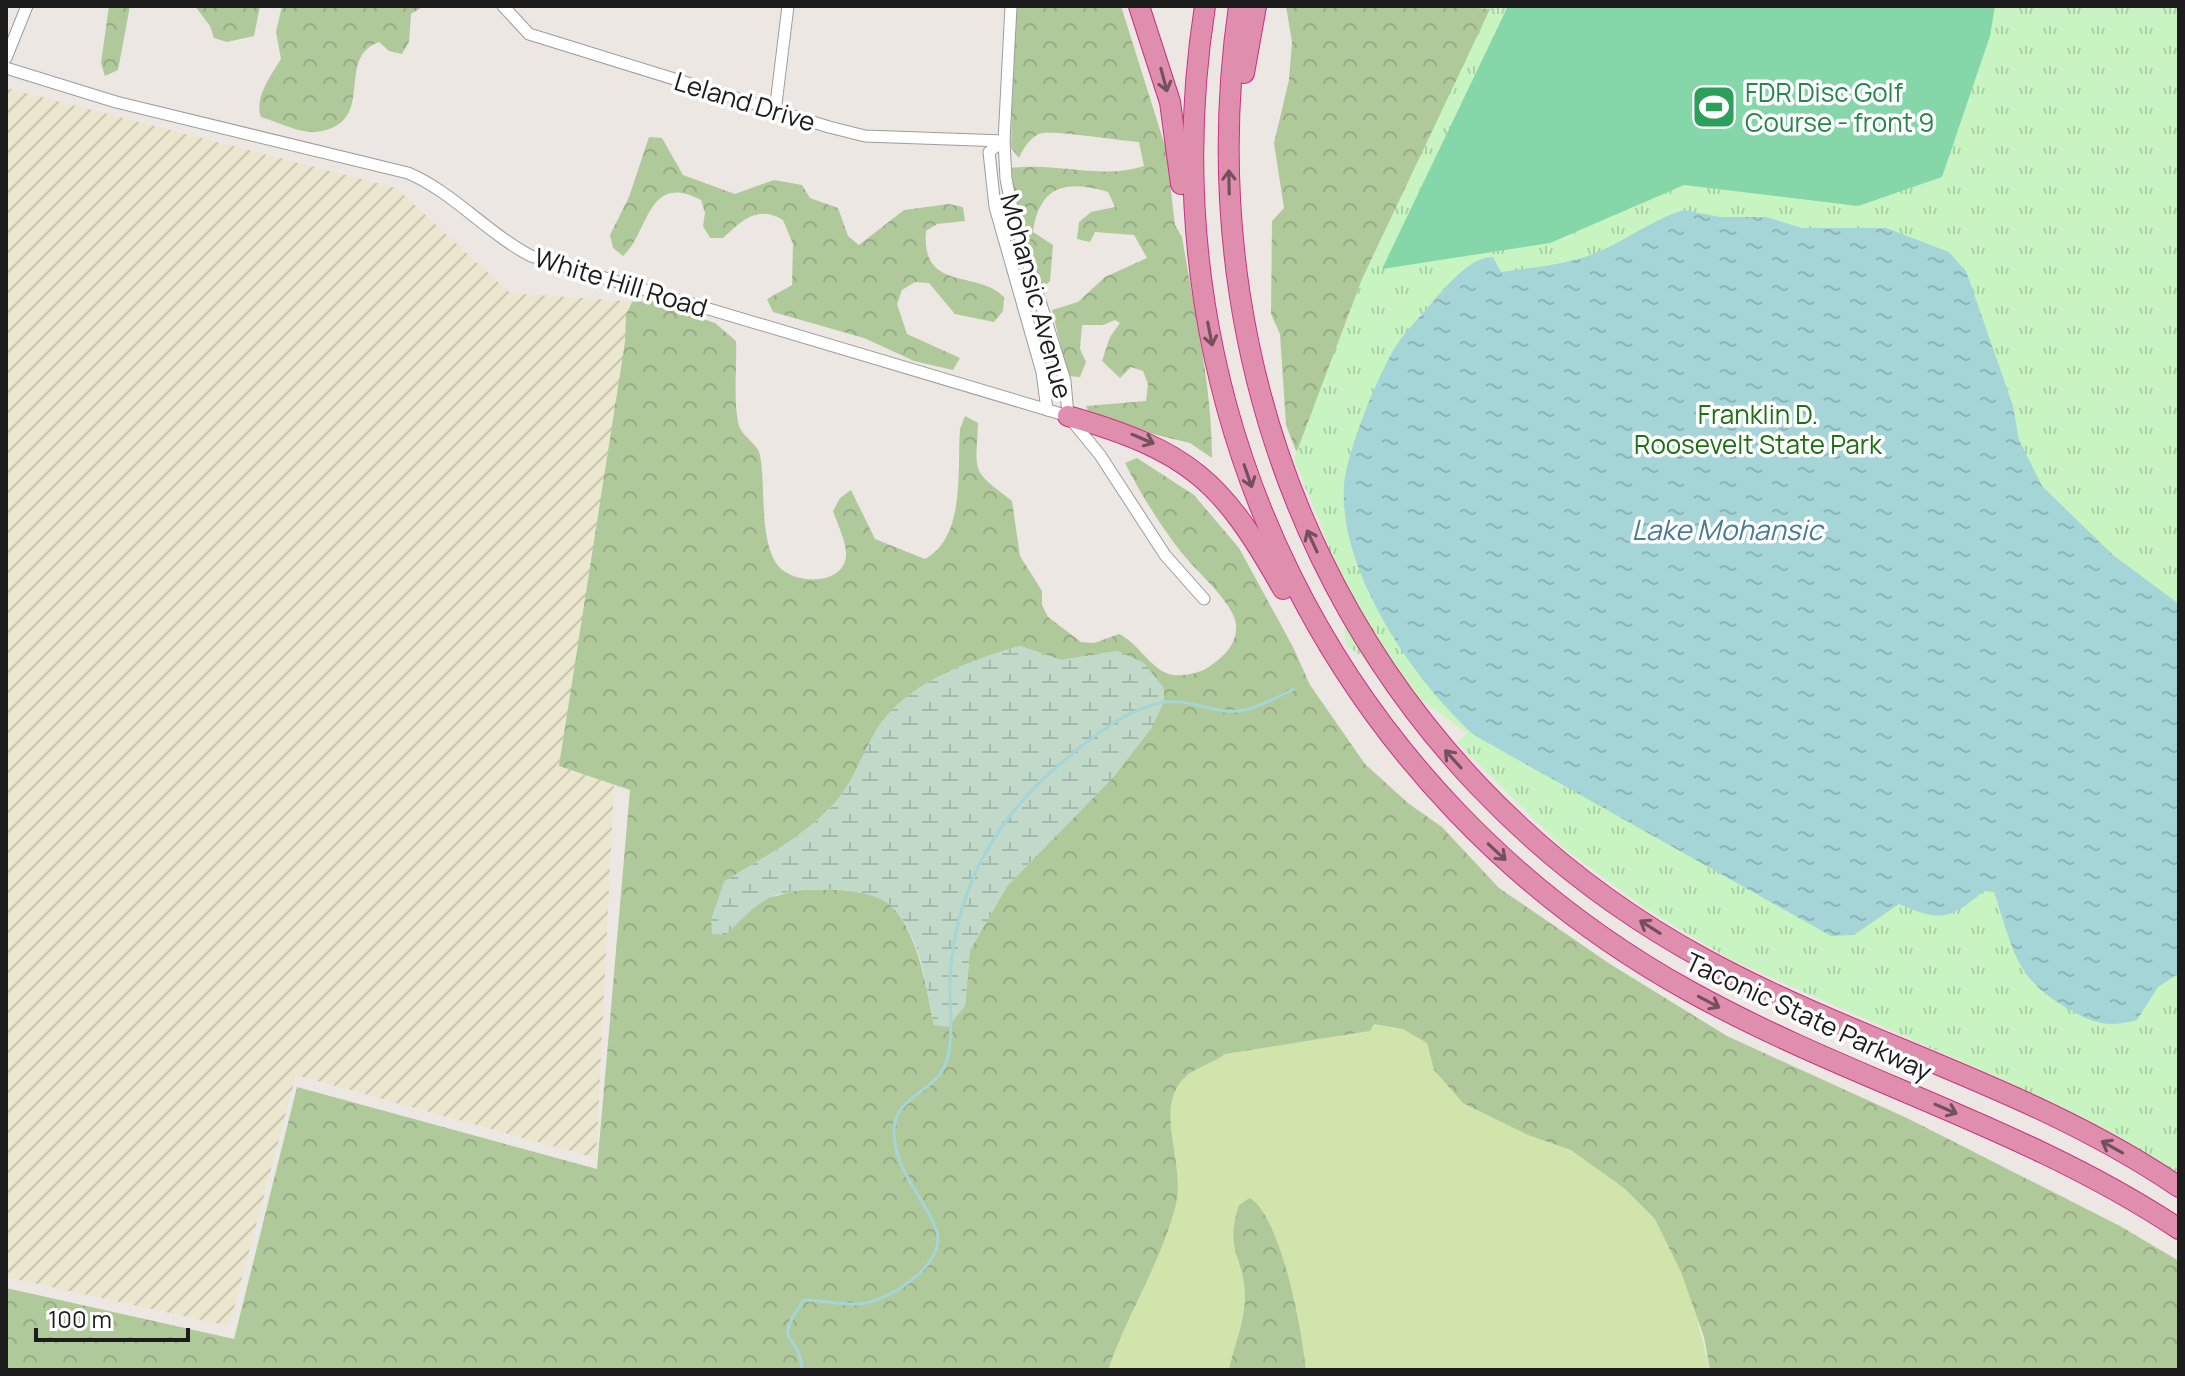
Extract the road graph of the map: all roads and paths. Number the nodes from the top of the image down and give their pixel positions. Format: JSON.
{"nodes":[{"id":1,"x":27,"y":6,"type":"edge"},
{"id":2,"x":503,"y":6,"type":"edge"},
{"id":3,"x":788,"y":6,"type":"edge"},
{"id":4,"x":1011,"y":6,"type":"edge"},
{"id":5,"x":1139,"y":6,"type":"edge"},
{"id":6,"x":1205,"y":6,"type":"edge"},
{"id":7,"x":1239,"y":6,"type":"edge"},
{"id":8,"x":1256,"y":6,"type":"edge"},
{"id":9,"x":6,"y":58,"type":"edge"},
{"id":10,"x":6,"y":68,"type":"edge"},
{"id":11,"x":1229,"y":109,"type":"junction"},
{"id":12,"x":775,"y":112,"type":"junction"},
{"id":13,"x":1004,"y":141,"type":"junction"},
{"id":14,"x":1201,"y":266,"type":"junction"},
{"id":15,"x":1047,"y":410,"type":"junction"},
{"id":16,"x":1068,"y":416,"type":"junction"},
{"id":17,"x":1204,"y":599,"type":"dead end"},
{"id":18,"x":1363,"y":701,"type":"junction"},
{"id":19,"x":2179,"y":1187,"type":"edge"},
{"id":20,"x":2179,"y":1229,"type":"edge"}],
"edges":[{"from":1,"to":9,"type":"street"},
{"from":2,"to":12,"type":"street","name":"Leland Drive"},
{"from":3,"to":12,"type":"street"},
{"from":4,"to":13,"type":"street","name":"Mohansic Avenue"},
{"from":5,"to":14,"type":"highway","one_way":true},
{"from":6,"to":14,"type":"highway","name":"Taconic State Parkway"},
{"from":7,"to":11,"type":"highway","name":"Taconic State Parkway"},
{"from":8,"to":11,"type":"highway"},
{"from":10,"to":15,"type":"street","name":"White Hill Road"},
{"from":19,"to":11,"type":"highway","name":"Taconic State Parkway","one_way":true},
{"from":12,"to":13,"type":"street","name":"Leland Drive"},
{"from":13,"to":15,"type":"street","name":"Mohansic Avenue"},
{"from":13,"to":16,"type":"street","name":"Mohansic Avenue"},
{"from":14,"to":18,"type":"highway","name":"Taconic State Parkway","one_way":true},
{"from":15,"to":16,"type":"street","name":"White Hill Road"},
{"from":16,"to":17,"type":"street","name":"Mohansic Avenue"},
{"from":16,"to":18,"type":"highway","one_way":true},
{"from":18,"to":20,"type":"highway","name":"Taconic State Parkway","one_way":true}]}
